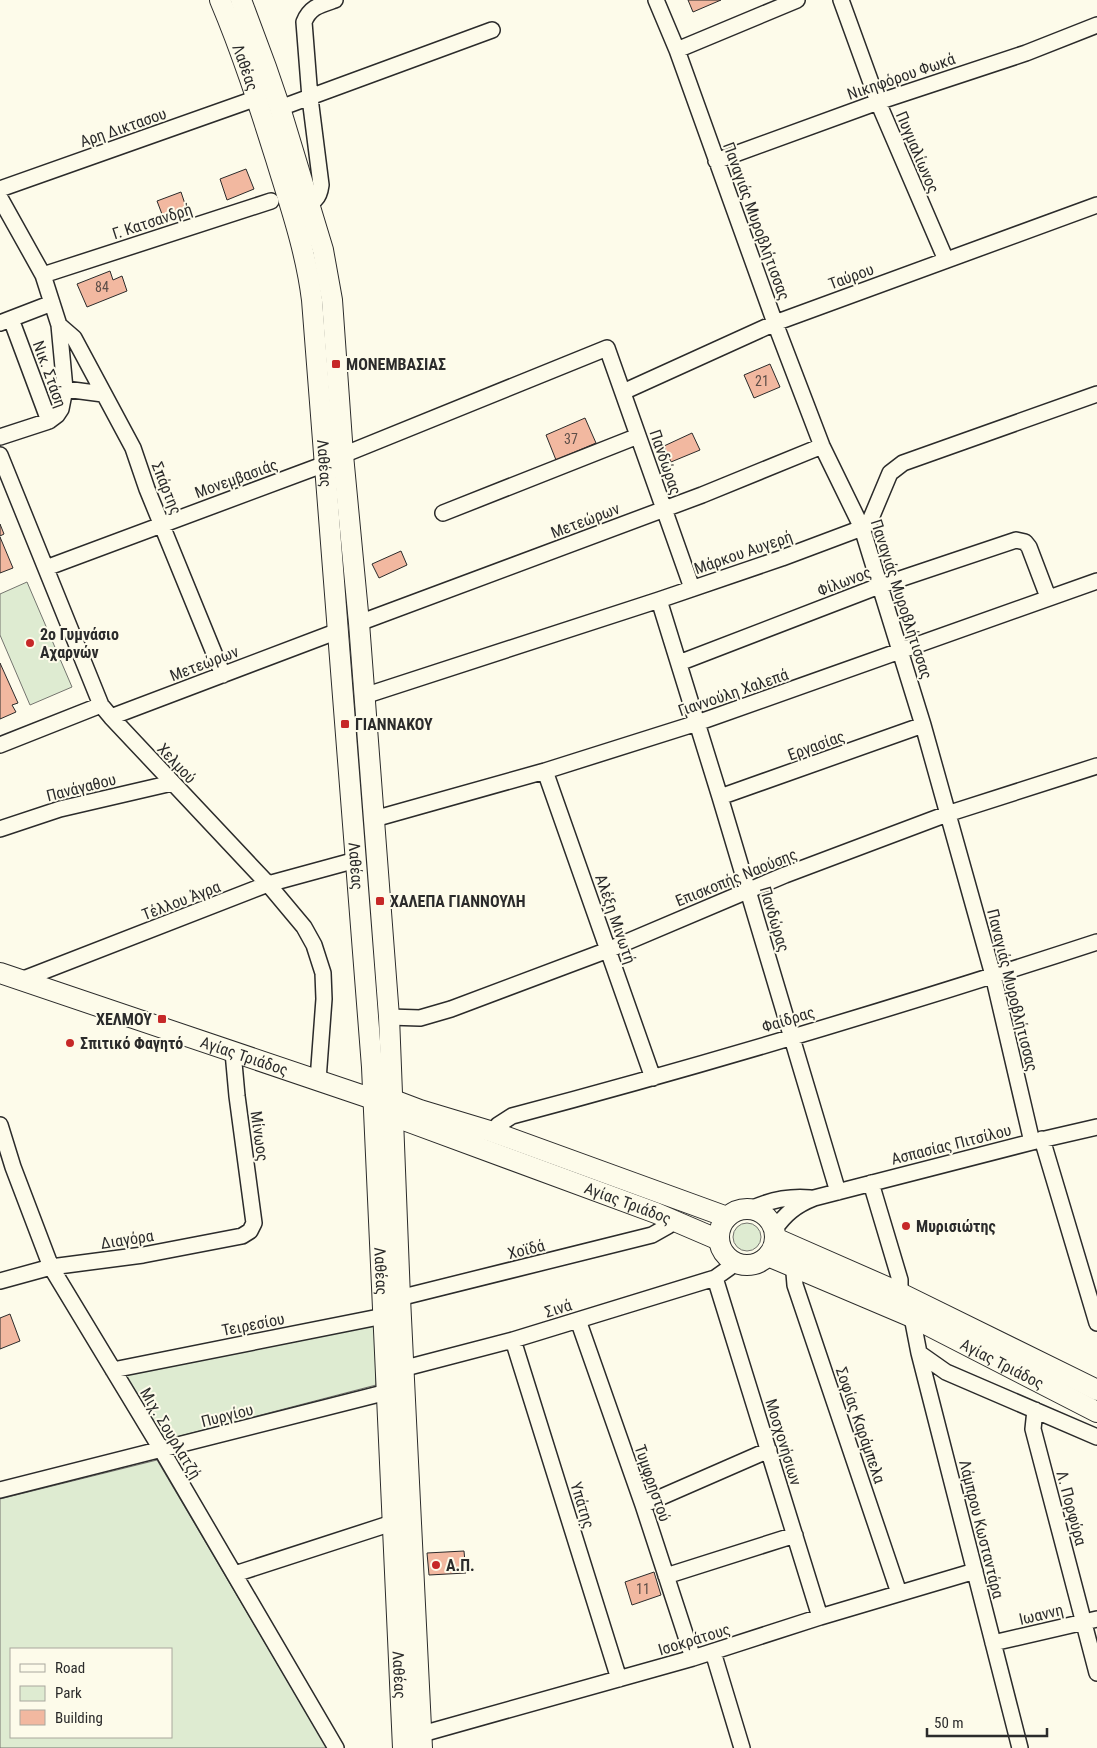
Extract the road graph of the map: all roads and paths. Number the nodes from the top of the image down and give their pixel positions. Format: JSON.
{"nodes":[{"id":1,"x":220,"y":0,"type":"edge"},
{"id":2,"x":240,"y":0,"type":"edge"},
{"id":3,"x":335,"y":0,"type":"edge"},
{"id":4,"x":656,"y":0,"type":"edge"},
{"id":5,"x":797,"y":0,"type":"edge"},
{"id":6,"x":841,"y":0,"type":"edge"},
{"id":7,"x":1097,"y":25,"type":"edge"},
{"id":8,"x":492,"y":30,"type":"dead end"},
{"id":9,"x":677,"y":50,"type":"junction"},
{"id":10,"x":257,"y":98,"type":"junction"},
{"id":11,"x":310,"y":98,"type":"junction"},
{"id":12,"x":878,"y":102,"type":"junction"},
{"id":13,"x":280,"y":108,"type":"junction"},
{"id":14,"x":716,"y":161,"type":"junction"},
{"id":15,"x":0,"y":189,"type":"edge"},
{"id":16,"x":0,"y":198,"type":"edge"},
{"id":17,"x":271,"y":201,"type":"dead end"},
{"id":18,"x":300,"y":205,"type":"junction"},
{"id":19,"x":1097,"y":205,"type":"edge"},
{"id":20,"x":946,"y":260,"type":"junction"},
{"id":21,"x":43,"y":275,"type":"junction"},
{"id":22,"x":52,"y":303,"type":"junction"},
{"id":23,"x":6,"y":321,"type":"edge"},
{"id":24,"x":775,"y":323,"type":"junction"},
{"id":25,"x":59,"y":324,"type":"junction"},
{"id":26,"x":607,"y":348,"type":"joint"},
{"id":27,"x":66,"y":389,"type":"junction"},
{"id":28,"x":623,"y":392,"type":"junction"},
{"id":29,"x":103,"y":394,"type":"junction"},
{"id":30,"x":1097,"y":394,"type":"edge"},
{"id":31,"x":49,"y":421,"type":"junction"},
{"id":32,"x":638,"y":436,"type":"junction"},
{"id":33,"x":0,"y":437,"type":"edge"},
{"id":34,"x":822,"y":446,"type":"junction"},
{"id":35,"x":0,"y":455,"type":"edge"},
{"id":36,"x":334,"y":460,"type":"junction"},
{"id":37,"x":664,"y":509,"type":"junction"},
{"id":38,"x":443,"y":513,"type":"dead end"},
{"id":39,"x":162,"y":523,"type":"junction"},
{"id":40,"x":862,"y":528,"type":"junction"},
{"id":41,"x":46,"y":568,"type":"junction"},
{"id":42,"x":1097,"y":581,"type":"edge"},
{"id":43,"x":879,"y":586,"type":"junction"},
{"id":44,"x":692,"y":588,"type":"junction"},
{"id":45,"x":1048,"y":597,"type":"junction"},
{"id":46,"x":659,"y":600,"type":"junction"},
{"id":47,"x":359,"y":624,"type":"junction"},
{"id":48,"x":338,"y":631,"type":"junction"},
{"id":49,"x":900,"y":652,"type":"junction"},
{"id":50,"x":678,"y":663,"type":"junction"},
{"id":51,"x":224,"y":674,"type":"junction"},
{"id":52,"x":364,"y":696,"type":"junction"},
{"id":53,"x":101,"y":705,"type":"junction"},
{"id":54,"x":111,"y":717,"type":"junction"},
{"id":55,"x":697,"y":723,"type":"junction"},
{"id":56,"x":923,"y":725,"type":"junction"},
{"id":57,"x":0,"y":745,"type":"edge"},
{"id":58,"x":1097,"y":766,"type":"edge"},
{"id":59,"x":545,"y":771,"type":"junction"},
{"id":60,"x":172,"y":783,"type":"junction"},
{"id":61,"x":720,"y":797,"type":"junction"},
{"id":62,"x":947,"y":814,"type":"junction"},
{"id":63,"x":374,"y":819,"type":"junction"},
{"id":64,"x":0,"y":829,"type":"edge"},
{"id":65,"x":356,"y":860,"type":"junction"},
{"id":66,"x":268,"y":884,"type":"junction"},
{"id":67,"x":748,"y":890,"type":"junction"},
{"id":68,"x":1097,"y":942,"type":"edge"},
{"id":69,"x":608,"y":950,"type":"junction"},
{"id":70,"x":0,"y":973,"type":"edge"},
{"id":71,"x":993,"y":975,"type":"junction"},
{"id":72,"x":21,"y":980,"type":"junction"},
{"id":73,"x":389,"y":1017,"type":"junction"},
{"id":74,"x":792,"y":1036,"type":"junction"},
{"id":75,"x":233,"y":1052,"type":"junction"},
{"id":76,"x":653,"y":1078,"type":"junction"},
{"id":77,"x":318,"y":1080,"type":"junction"},
{"id":78,"x":386,"y":1105,"type":"junction"},
{"id":79,"x":0,"y":1125,"type":"edge"},
{"id":80,"x":1097,"y":1127,"type":"edge"},
{"id":81,"x":493,"y":1132,"type":"junction"},
{"id":82,"x":1037,"y":1140,"type":"junction"},
{"id":83,"x":7,"y":1169,"type":"edge"},
{"id":84,"x":871,"y":1183,"type":"junction"},
{"id":85,"x":838,"y":1192,"type":"junction"},
{"id":86,"x":814,"y":1198,"type":"junction"},
{"id":87,"x":750,"y":1209,"type":"junction"},
{"id":88,"x":726,"y":1217,"type":"junction"},
{"id":89,"x":672,"y":1219,"type":"junction"},
{"id":90,"x":254,"y":1223,"type":"joint"},
{"id":91,"x":719,"y":1240,"type":"junction"},
{"id":92,"x":772,"y":1241,"type":"junction"},
{"id":93,"x":733,"y":1261,"type":"junction"},
{"id":94,"x":51,"y":1267,"type":"junction"},
{"id":95,"x":796,"y":1268,"type":"junction"},
{"id":96,"x":715,"y":1278,"type":"junction"},
{"id":97,"x":0,"y":1280,"type":"edge"},
{"id":98,"x":895,"y":1300,"type":"junction"},
{"id":99,"x":391,"y":1307,"type":"junction"},
{"id":100,"x":912,"y":1317,"type":"junction"},
{"id":101,"x":578,"y":1320,"type":"junction"},
{"id":102,"x":1097,"y":1323,"type":"edge"},
{"id":103,"x":513,"y":1340,"type":"junction"},
{"id":104,"x":919,"y":1353,"type":"junction"},
{"id":105,"x":112,"y":1370,"type":"junction"},
{"id":106,"x":395,"y":1381,"type":"junction"},
{"id":107,"x":1097,"y":1390,"type":"edge"},
{"id":108,"x":1035,"y":1410,"type":"junction"},
{"id":109,"x":1097,"y":1412,"type":"edge"},
{"id":110,"x":1097,"y":1437,"type":"edge"},
{"id":111,"x":161,"y":1449,"type":"junction"},
{"id":112,"x":769,"y":1450,"type":"junction"},
{"id":113,"x":0,"y":1490,"type":"edge"},
{"id":114,"x":642,"y":1506,"type":"junction"},
{"id":115,"x":402,"y":1523,"type":"junction"},
{"id":116,"x":795,"y":1535,"type":"junction"},
{"id":117,"x":975,"y":1571,"type":"junction"},
{"id":118,"x":235,"y":1574,"type":"junction"},
{"id":119,"x":666,"y":1576,"type":"junction"},
{"id":120,"x":899,"y":1593,"type":"junction"},
{"id":121,"x":820,"y":1616,"type":"junction"},
{"id":122,"x":1090,"y":1621,"type":"edge"},
{"id":123,"x":993,"y":1643,"type":"junction"},
{"id":124,"x":713,"y":1652,"type":"junction"},
{"id":125,"x":692,"y":1658,"type":"junction"},
{"id":126,"x":1097,"y":1673,"type":"edge"},
{"id":127,"x":619,"y":1680,"type":"junction"},
{"id":128,"x":422,"y":1741,"type":"edge"},
{"id":129,"x":336,"y":1748,"type":"edge"},
{"id":130,"x":403,"y":1748,"type":"edge"},
{"id":131,"x":742,"y":1748,"type":"edge"},
{"id":132,"x":1020,"y":1748,"type":"edge"}],
"edges":[{"from":1,"to":10,"type":"street","name":"Λαθέας"},
{"from":2,"to":13,"type":"street","name":"Λαθέας"},
{"from":3,"to":11,"type":"street"},
{"from":4,"to":9,"type":"street","name":"Παναγιάς Μυροβλήτισσας"},
{"from":5,"to":9,"type":"street"},
{"from":6,"to":12,"type":"street","name":"Πυγμαλίωνος"},
{"from":7,"to":12,"type":"street","name":"Νικηφόρου Φωκά"},
{"from":8,"to":11,"type":"street"},
{"from":9,"to":14,"type":"street","name":"Παναγιάς Μυροβλήτισσας"},
{"from":10,"to":15,"type":"street","name":"Αρη Δικτασου"},
{"from":10,"to":18,"type":"street","name":"Λαθέας"},
{"from":11,"to":13,"type":"street"},
{"from":11,"to":18,"type":"street"},
{"from":12,"to":14,"type":"street","name":"Νικηφόρου Φωκά"},
{"from":12,"to":20,"type":"street","name":"Πυγμαλίωνος"},
{"from":13,"to":18,"type":"street","name":"Λαθέας"},
{"from":14,"to":24,"type":"street","name":"Παναγιάς Μυροβλήτισσας"},
{"from":16,"to":21,"type":"street"},
{"from":17,"to":21,"type":"street","name":"Γ. Κατσανδρή"},
{"from":18,"to":36,"type":"street","name":"Λαθέας"},
{"from":19,"to":20,"type":"street","name":"Ταύρου"},
{"from":20,"to":24,"type":"street","name":"Ταύρου"},
{"from":21,"to":22,"type":"street"},
{"from":22,"to":23,"type":"street"},
{"from":22,"to":25,"type":"street"},
{"from":23,"to":31,"type":"street","name":"Νικ. Στάση"},
{"from":24,"to":28,"type":"street","name":"Ταύρου"},
{"from":24,"to":34,"type":"street","name":"Παναγιάς Μυροβλήτισσας"},
{"from":25,"to":27,"type":"street"},
{"from":25,"to":29,"type":"street","name":"Σπάρτης"},
{"from":26,"to":28,"type":"street","name":"Πανδώρας"},
{"from":26,"to":36,"type":"street","name":"Μονεμβασιάς"},
{"from":27,"to":29,"type":"street"},
{"from":27,"to":31,"type":"street"},
{"from":28,"to":32,"type":"street","name":"Πανδώρας"},
{"from":29,"to":39,"type":"street","name":"Σπάρτης"},
{"from":30,"to":40,"type":"street"},
{"from":31,"to":33,"type":"street","name":"Νικ. Στάση"},
{"from":32,"to":37,"type":"street","name":"Πανδώρας"},
{"from":32,"to":38,"type":"street"},
{"from":34,"to":37,"type":"street","name":"Μετεώρων"},
{"from":34,"to":40,"type":"street","name":"Παναγιάς Μυροβλήτισσας"},
{"from":35,"to":41,"type":"street","name":"Χελμού"},
{"from":36,"to":39,"type":"street","name":"Μονεμβασιάς"},
{"from":36,"to":47,"type":"street","name":"Λαθέας"},
{"from":36,"to":48,"type":"street","name":"Λαθέας"},
{"from":37,"to":44,"type":"street","name":"Πανδώρας"},
{"from":37,"to":47,"type":"street","name":"Μετεώρων"},
{"from":39,"to":41,"type":"street","name":"Μονεμβασιάς"},
{"from":39,"to":51,"type":"street","name":"Σπάρτης"},
{"from":40,"to":43,"type":"street","name":"Παναγιάς Μυροβλήτισσας"},
{"from":40,"to":44,"type":"street","name":"Μάρκου Αυγερή"},
{"from":41,"to":53,"type":"street","name":"Χελμού"},
{"from":42,"to":45,"type":"street","name":"Γιαννούλη Χαλεπά"},
{"from":43,"to":45,"type":"street","name":"Φίλωνος"},
{"from":43,"to":49,"type":"street","name":"Παναγιάς Μυροβλήτισσας"},
{"from":43,"to":50,"type":"street","name":"Φίλωνος"},
{"from":44,"to":46,"type":"street","name":"Μάρκου Αυγερή"},
{"from":45,"to":49,"type":"street","name":"Γιαννούλη Χαλεπά"},
{"from":46,"to":50,"type":"street","name":"Πανδώρας"},
{"from":46,"to":52,"type":"street","name":"Μάρκου Αυγερή"},
{"from":47,"to":52,"type":"street","name":"Λαθέας"},
{"from":48,"to":51,"type":"street","name":"Μετεώρων"},
{"from":48,"to":65,"type":"street","name":"Λαθέας"},
{"from":49,"to":55,"type":"street","name":"Γιαννούλη Χαλεπά"},
{"from":49,"to":56,"type":"street","name":"Παναγιάς Μυροβλήτισσας"},
{"from":50,"to":55,"type":"street","name":"Πανδώρας"},
{"from":51,"to":54,"type":"street","name":"Μετεώρων"},
{"from":52,"to":63,"type":"street","name":"Λαθέας"},
{"from":53,"to":54,"type":"street","name":"Χελμού"},
{"from":53,"to":57,"type":"street"},
{"from":54,"to":60,"type":"street","name":"Χελμού"},
{"from":55,"to":59,"type":"street","name":"Γιαννούλη Χαλεπά"},
{"from":55,"to":61,"type":"street","name":"Πανδώρας"},
{"from":56,"to":61,"type":"street","name":"Εργασίας"},
{"from":56,"to":62,"type":"street","name":"Παναγιάς Μυροβλήτισσας"},
{"from":58,"to":62,"type":"street","name":"Επισκοπής Ναούσης"},
{"from":59,"to":63,"type":"street","name":"Γιαννούλη Χαλεπά"},
{"from":59,"to":69,"type":"street","name":"Αλέξη Μινωτή"},
{"from":60,"to":64,"type":"street","name":"Πανάγαθου"},
{"from":60,"to":66,"type":"street","name":"Χελμού"},
{"from":61,"to":67,"type":"street","name":"Πανδώρας"},
{"from":62,"to":67,"type":"street","name":"Επισκοπής Ναούσης"},
{"from":62,"to":71,"type":"street","name":"Παναγιάς Μυροβλήτισσας"},
{"from":63,"to":73,"type":"street","name":"Λαθέας"},
{"from":65,"to":66,"type":"street","name":"Τέλλου Άγρα"},
{"from":65,"to":78,"type":"street","name":"Λαθέας"},
{"from":66,"to":72,"type":"street","name":"Τέλλου Άγρα"},
{"from":66,"to":77,"type":"street","name":"Χελμού"},
{"from":67,"to":69,"type":"street","name":"Επισκοπής Ναούσης"},
{"from":67,"to":74,"type":"street","name":"Πανδώρας"},
{"from":68,"to":71,"type":"street","name":"Φαίδρας"},
{"from":69,"to":73,"type":"street","name":"Επισκοπής Ναούσης"},
{"from":69,"to":76,"type":"street","name":"Αλέξη Μινωτή"},
{"from":70,"to":72,"type":"street","name":"Αγίας Τριάδος"},
{"from":71,"to":74,"type":"street","name":"Φαίδρας"},
{"from":71,"to":82,"type":"street","name":"Παναγιάς Μυροβλήτισσας"},
{"from":72,"to":75,"type":"street","name":"Αγίας Τριάδος"},
{"from":73,"to":78,"type":"street","name":"Λαθέας"},
{"from":74,"to":76,"type":"street","name":"Φαίδρας"},
{"from":74,"to":85,"type":"street","name":"Πανδώρας"},
{"from":75,"to":77,"type":"street","name":"Αγίας Τριάδος"},
{"from":75,"to":90,"type":"street","name":"Μίνωος"},
{"from":76,"to":81,"type":"street","name":"Φαίδρας"},
{"from":77,"to":78,"type":"street","name":"Αγίας Τριάδος"},
{"from":78,"to":81,"type":"street","name":"Αγίας Τριάδος"},
{"from":78,"to":89,"type":"street","name":"Αγίας Τριάδος"},
{"from":78,"to":99,"type":"street","name":"Λαθέας"},
{"from":79,"to":83,"type":"street","name":"Μιχ. Σουρλατζή"},
{"from":80,"to":82,"type":"street","name":"Ασπασίας Πιτσίλου"},
{"from":81,"to":88,"type":"street","name":"Αγίας Τριάδος"},
{"from":82,"to":84,"type":"street","name":"Ασπασίας Πιτσίλου"},
{"from":82,"to":102,"type":"street","name":"Παναγιάς Μυροβλήτισσας"},
{"from":83,"to":94,"type":"street","name":"Μιχ. Σουρλατζή"},
{"from":84,"to":85,"type":"street","name":"Ασπασίας Πιτσίλου"},
{"from":84,"to":98,"type":"street"},
{"from":85,"to":86,"type":"street","name":"Ασπασίας Πιτσίλου"},
{"from":86,"to":87,"type":"street","name":"Ασπασίας Πιτσίλου"},
{"from":86,"to":92,"type":"street","name":"Ασπασίας Πιτσίλου"},
{"from":87,"to":88,"type":"street"},
{"from":87,"to":92,"type":"street","name":"Αγίας Τριάδος"},
{"from":88,"to":91,"type":"street"},
{"from":89,"to":91,"type":"street","name":"Αγίας Τριάδος"},
{"from":89,"to":99,"type":"street","name":"Χοϊδά"},
{"from":90,"to":94,"type":"street","name":"Διαγόρα"},
{"from":91,"to":93,"type":"street"},
{"from":92,"to":93,"type":"street"},
{"from":92,"to":95,"type":"street","name":"Αγίας Τριάδος"},
{"from":92,"to":98,"type":"street","name":"Αγίας Τριάδος"},
{"from":93,"to":96,"type":"street","name":"Σινά"},
{"from":94,"to":97,"type":"street","name":"Διαγόρα"},
{"from":94,"to":105,"type":"street","name":"Μιχ. Σουρλατζή"},
{"from":95,"to":98,"type":"street","name":"Αγίας Τριάδος"},
{"from":95,"to":120,"type":"street","name":"Σοφίας Καράμπελα"},
{"from":96,"to":101,"type":"street","name":"Σινά"},
{"from":96,"to":112,"type":"street","name":"Μοσχονήσιων"},
{"from":98,"to":100,"type":"street","name":"Αγίας Τριάδος"},
{"from":98,"to":107,"type":"street","name":"Αγίας Τριάδος"},
{"from":99,"to":105,"type":"street","name":"Τειρεσίου"},
{"from":99,"to":106,"type":"street","name":"Λαθέας"},
{"from":100,"to":104,"type":"street","name":"Λάμπρου Κωσταντάρα"},
{"from":100,"to":109,"type":"street","name":"Αγίας Τριάδος"},
{"from":101,"to":103,"type":"street","name":"Σινά"},
{"from":101,"to":114,"type":"street","name":"Τυμφρηστού"},
{"from":103,"to":106,"type":"street","name":"Σινά"},
{"from":103,"to":127,"type":"street","name":"Υπάτης"},
{"from":104,"to":108,"type":"street","name":"Αγίας Τριάδος"},
{"from":104,"to":117,"type":"street","name":"Λάμπρου Κωσταντάρα"},
{"from":105,"to":111,"type":"street","name":"Μιχ. Σουρλατζή"},
{"from":106,"to":111,"type":"street","name":"Πυργίου"},
{"from":106,"to":115,"type":"street","name":"Λαθέας"},
{"from":108,"to":110,"type":"street","name":"Αγίας Τριάδος"},
{"from":108,"to":122,"type":"street","name":"Λ. Πορφύρα"},
{"from":111,"to":113,"type":"street","name":"Πυργίου"},
{"from":111,"to":118,"type":"street","name":"Μιχ. Σουρλατζή"},
{"from":112,"to":114,"type":"street"},
{"from":112,"to":116,"type":"street","name":"Μοσχονήσιων"},
{"from":114,"to":119,"type":"street","name":"Τυμφρηστού"},
{"from":115,"to":118,"type":"street"},
{"from":115,"to":128,"type":"street","name":"Λαθέας"},
{"from":115,"to":130,"type":"street","name":"Λαθέας"},
{"from":116,"to":119,"type":"street"},
{"from":116,"to":121,"type":"street","name":"Μοσχονήσιων"},
{"from":117,"to":120,"type":"street","name":"Ισοκράτους"},
{"from":117,"to":123,"type":"street","name":"Λάμπρου Κωσταντάρα"},
{"from":118,"to":129,"type":"street","name":"Μιχ. Σουρλατζή"},
{"from":119,"to":125,"type":"street","name":"Τυμφρηστού"},
{"from":120,"to":121,"type":"street","name":"Ισοκράτους"},
{"from":121,"to":124,"type":"street","name":"Ισοκράτους"},
{"from":122,"to":123,"type":"street","name":"Ιωαννη"},
{"from":122,"to":126,"type":"street","name":"Λ. Πορφύρα"},
{"from":123,"to":132,"type":"street","name":"Λάμπρου Κωσταντάρα"},
{"from":124,"to":125,"type":"street","name":"Ισοκράτους"},
{"from":124,"to":131,"type":"street"},
{"from":125,"to":127,"type":"street","name":"Ισοκράτους"},
{"from":127,"to":128,"type":"street","name":"Ισοκράτους"}]}
